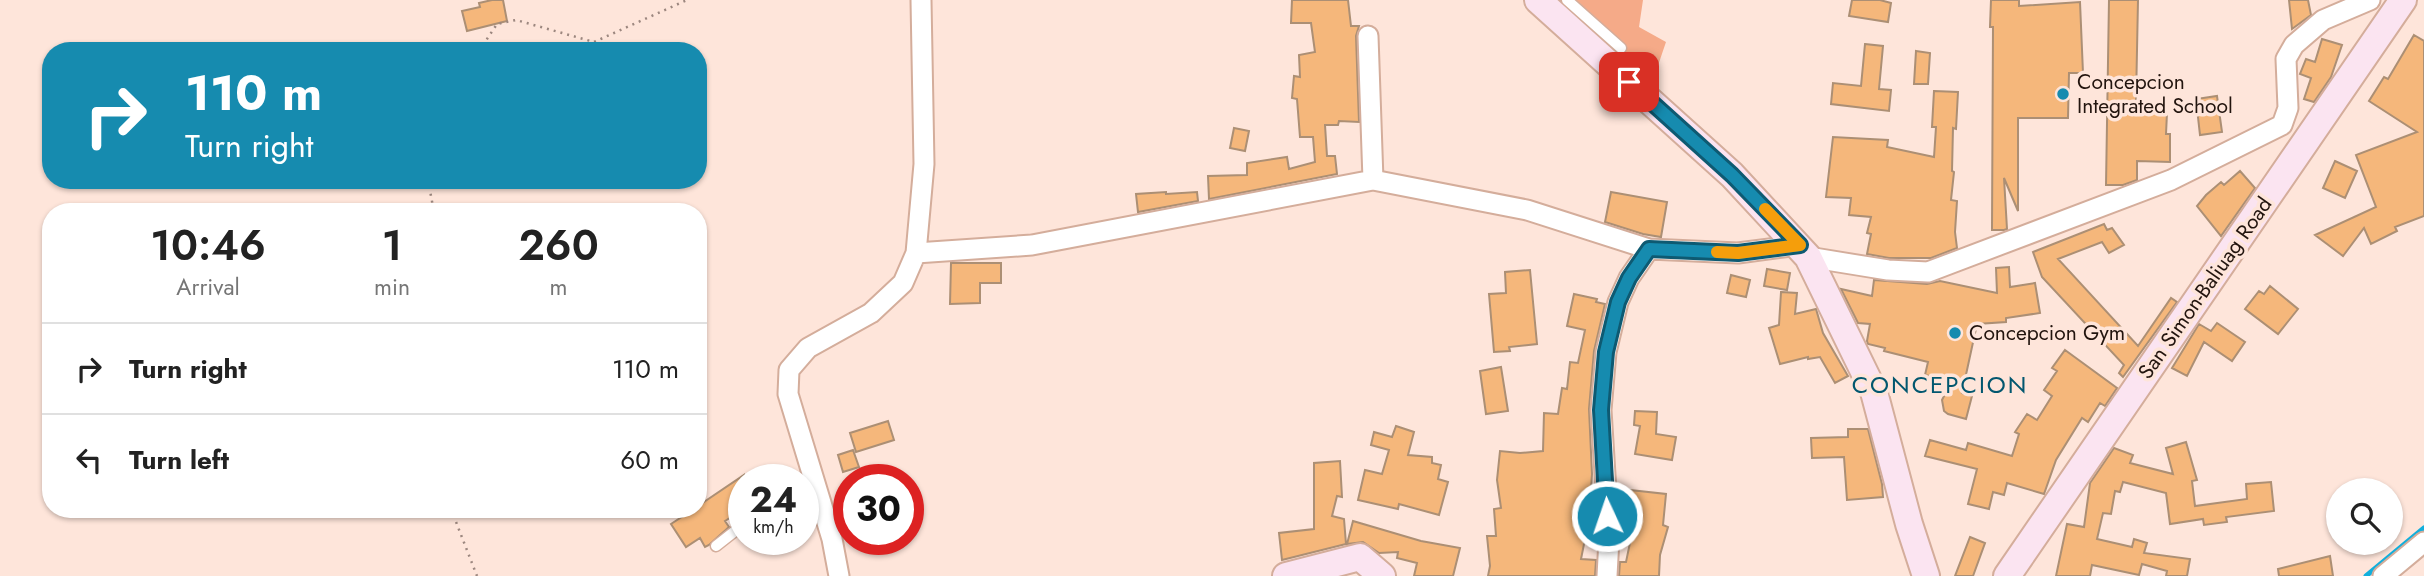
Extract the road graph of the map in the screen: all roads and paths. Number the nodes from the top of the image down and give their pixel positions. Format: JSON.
{"nodes":[{"id":1,"x":687,"y":0,"type":"edge"},
{"id":2,"x":921,"y":0,"type":"edge"},
{"id":3,"x":1538,"y":0,"type":"edge"},
{"id":4,"x":1567,"y":0,"type":"edge"},
{"id":5,"x":2370,"y":0,"type":"edge"},
{"id":6,"x":2403,"y":0,"type":"edge"},
{"id":7,"x":1368,"y":36,"type":"dead end"},
{"id":8,"x":485,"y":42,"type":"edge"},
{"id":9,"x":594,"y":42,"type":"edge"},
{"id":10,"x":594,"y":42,"type":"edge"},
{"id":11,"x":1621,"y":48,"type":"dead end"},
{"id":12,"x":1373,"y":180,"type":"junction"},
{"id":13,"x":1649,"y":249,"type":"junction"},
{"id":14,"x":1804,"y":251,"type":"junction"},
{"id":15,"x":916,"y":253,"type":"junction"},
{"id":16,"x":805,"y":464,"type":"edge"},
{"id":17,"x":819,"y":507,"type":"edge"},
{"id":18,"x":454,"y":518,"type":"edge"},
{"id":19,"x":728,"y":537,"type":"edge"},
{"id":20,"x":2424,"y":542,"type":"edge"},
{"id":21,"x":716,"y":546,"type":"dead end"},
{"id":22,"x":477,"y":576,"type":"edge"},
{"id":23,"x":839,"y":576,"type":"edge"},
{"id":24,"x":1286,"y":576,"type":"edge"},
{"id":25,"x":1382,"y":576,"type":"edge"},
{"id":26,"x":1607,"y":576,"type":"edge"},
{"id":27,"x":1926,"y":576,"type":"edge"},
{"id":28,"x":2007,"y":576,"type":"edge"},
{"id":29,"x":2383,"y":576,"type":"edge"}],
"edges":[{"from":1,"to":9,"type":"path"},
{"from":2,"to":15,"type":"street"},
{"from":3,"to":14,"type":"main road"},
{"from":4,"to":11,"type":"lane"},
{"from":5,"to":14,"type":"street"},
{"from":6,"to":28,"type":"main road","name":"San Simon-Baliuag Road"},
{"from":7,"to":12,"type":"street"},
{"from":8,"to":10,"type":"path"},
{"from":12,"to":13,"type":"street"},
{"from":12,"to":15,"type":"street"},
{"from":13,"to":14,"type":"street"},
{"from":13,"to":26,"type":"street"},
{"from":14,"to":27,"type":"main road"},
{"from":15,"to":16,"type":"street"},
{"from":17,"to":23,"type":"street"},
{"from":18,"to":22,"type":"path"},
{"from":19,"to":21,"type":"lane"},
{"from":20,"to":29,"type":"street"},
{"from":24,"to":25,"type":"main road"}]}
